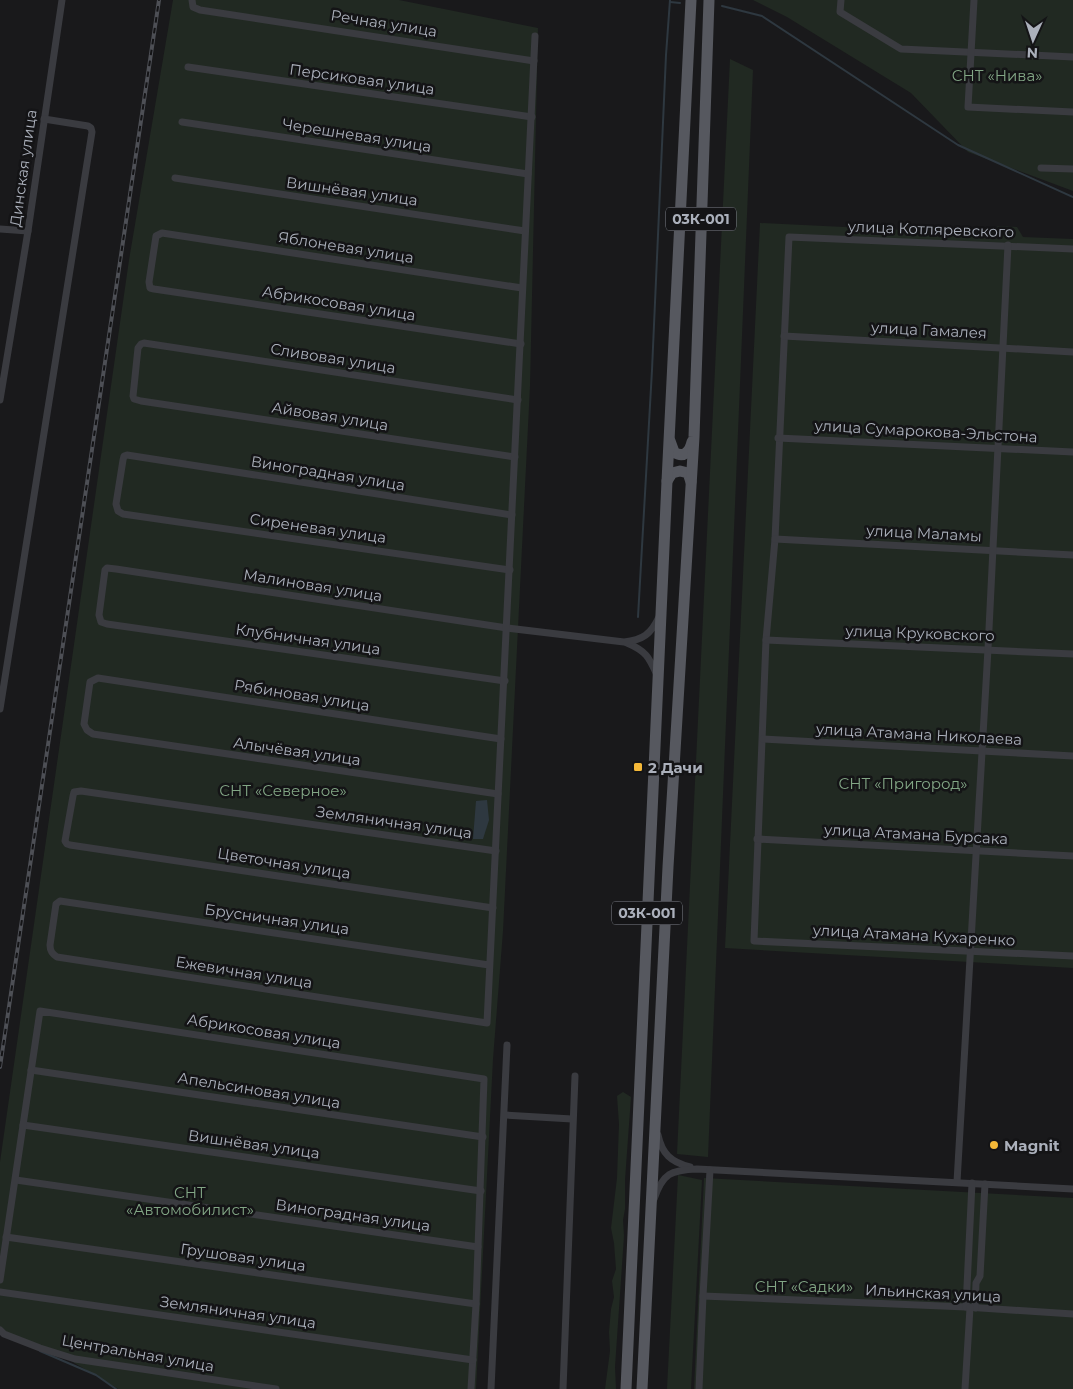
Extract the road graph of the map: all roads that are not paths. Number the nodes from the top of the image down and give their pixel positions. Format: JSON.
{"nodes":[{"id":1,"x":62,"y":0,"type":"edge"},
{"id":2,"x":192,"y":0,"type":"edge"},
{"id":3,"x":691,"y":0,"type":"edge"},
{"id":4,"x":841,"y":0,"type":"edge"},
{"id":5,"x":974,"y":0,"type":"edge"},
{"id":6,"x":710,"y":4,"type":"edge"},
{"id":7,"x":535,"y":36,"type":"dead end"},
{"id":8,"x":971,"y":52,"type":"junction"},
{"id":9,"x":1073,"y":57,"type":"edge"},
{"id":10,"x":534,"y":61,"type":"junction"},
{"id":11,"x":188,"y":67,"type":"dead end"},
{"id":12,"x":1073,"y":112,"type":"edge"},
{"id":13,"x":532,"y":117,"type":"junction"},
{"id":14,"x":44,"y":120,"type":"junction"},
{"id":15,"x":182,"y":122,"type":"dead end"},
{"id":16,"x":1041,"y":168,"type":"dead end"},
{"id":17,"x":1073,"y":169,"type":"edge"},
{"id":18,"x":528,"y":174,"type":"junction"},
{"id":19,"x":175,"y":178,"type":"dead end"},
{"id":20,"x":0,"y":230,"type":"edge"},
{"id":21,"x":525,"y":230,"type":"junction"},
{"id":22,"x":28,"y":231,"type":"junction"},
{"id":23,"x":1008,"y":245,"type":"junction"},
{"id":24,"x":1073,"y":248,"type":"edge"},
{"id":25,"x":522,"y":288,"type":"junction"},
{"id":26,"x":154,"y":289,"type":"joint"},
{"id":27,"x":784,"y":336,"type":"junction"},
{"id":28,"x":521,"y":344,"type":"junction"},
{"id":29,"x":1004,"y":347,"type":"junction"},
{"id":30,"x":1073,"y":352,"type":"edge"},
{"id":31,"x":0,"y":400,"type":"edge"},
{"id":32,"x":518,"y":400,"type":"junction"},
{"id":33,"x":142,"y":401,"type":"joint"},
{"id":34,"x":669,"y":436,"type":"junction"},
{"id":35,"x":694,"y":437,"type":"junction"},
{"id":36,"x":778,"y":438,"type":"junction"},
{"id":37,"x":997,"y":448,"type":"junction"},
{"id":38,"x":1073,"y":452,"type":"edge"},
{"id":39,"x":515,"y":457,"type":"junction"},
{"id":40,"x":140,"y":458,"type":"joint"},
{"id":41,"x":667,"y":481,"type":"junction"},
{"id":42,"x":691,"y":484,"type":"junction"},
{"id":43,"x":512,"y":515,"type":"junction"},
{"id":44,"x":774,"y":540,"type":"junction"},
{"id":45,"x":993,"y":550,"type":"junction"},
{"id":46,"x":1073,"y":555,"type":"edge"},
{"id":47,"x":116,"y":569,"type":"joint"},
{"id":48,"x":510,"y":570,"type":"junction"},
{"id":49,"x":661,"y":612,"type":"junction"},
{"id":50,"x":507,"y":628,"type":"junction"},
{"id":51,"x":766,"y":640,"type":"junction"},
{"id":52,"x":624,"y":642,"type":"junction"},
{"id":53,"x":988,"y":649,"type":"junction"},
{"id":54,"x":1073,"y":654,"type":"edge"},
{"id":55,"x":658,"y":678,"type":"junction"},
{"id":56,"x":505,"y":681,"type":"junction"},
{"id":57,"x":1,"y":699,"type":"edge"},
{"id":58,"x":0,"y":709,"type":"edge"},
{"id":59,"x":93,"y":734,"type":"joint"},
{"id":60,"x":502,"y":739,"type":"junction"},
{"id":61,"x":763,"y":739,"type":"junction"},
{"id":62,"x":982,"y":752,"type":"junction"},
{"id":63,"x":1073,"y":756,"type":"edge"},
{"id":64,"x":81,"y":790,"type":"joint"},
{"id":65,"x":498,"y":794,"type":"junction"},
{"id":66,"x":757,"y":839,"type":"junction"},
{"id":67,"x":496,"y":851,"type":"junction"},
{"id":68,"x":977,"y":852,"type":"junction"},
{"id":69,"x":1073,"y":856,"type":"edge"},
{"id":70,"x":60,"y":901,"type":"joint"},
{"id":71,"x":493,"y":908,"type":"junction"},
{"id":72,"x":970,"y":951,"type":"junction"},
{"id":73,"x":1073,"y":956,"type":"edge"},
{"id":74,"x":489,"y":965,"type":"junction"},
{"id":75,"x":507,"y":1045,"type":"dead end"},
{"id":76,"x":31,"y":1070,"type":"junction"},
{"id":77,"x":575,"y":1076,"type":"dead end"},
{"id":78,"x":655,"y":1113,"type":"junction"},
{"id":79,"x":504,"y":1115,"type":"junction"},
{"id":80,"x":572,"y":1119,"type":"junction"},
{"id":81,"x":23,"y":1125,"type":"junction"},
{"id":82,"x":483,"y":1137,"type":"junction"},
{"id":83,"x":697,"y":1169,"type":"junction"},
{"id":84,"x":710,"y":1170,"type":"junction"},
{"id":85,"x":16,"y":1180,"type":"junction"},
{"id":86,"x":957,"y":1182,"type":"junction"},
{"id":87,"x":972,"y":1183,"type":"junction"},
{"id":88,"x":985,"y":1184,"type":"junction"},
{"id":89,"x":1073,"y":1189,"type":"edge"},
{"id":90,"x":481,"y":1191,"type":"junction"},
{"id":91,"x":650,"y":1213,"type":"junction"},
{"id":92,"x":6,"y":1237,"type":"junction"},
{"id":93,"x":478,"y":1248,"type":"junction"},
{"id":94,"x":0,"y":1280,"type":"edge"},
{"id":95,"x":0,"y":1292,"type":"edge"},
{"id":96,"x":702,"y":1296,"type":"junction"},
{"id":97,"x":476,"y":1304,"type":"junction"},
{"id":98,"x":970,"y":1308,"type":"junction"},
{"id":99,"x":1073,"y":1314,"type":"edge"},
{"id":100,"x":0,"y":1330,"type":"edge"},
{"id":101,"x":473,"y":1360,"type":"junction"},
{"id":102,"x":276,"y":1389,"type":"edge"},
{"id":103,"x":471,"y":1389,"type":"edge"},
{"id":104,"x":491,"y":1389,"type":"edge"},
{"id":105,"x":563,"y":1389,"type":"edge"},
{"id":106,"x":626,"y":1389,"type":"edge"},
{"id":107,"x":642,"y":1389,"type":"edge"},
{"id":108,"x":700,"y":1389,"type":"edge"},
{"id":109,"x":965,"y":1389,"type":"edge"}],
"edges":[{"from":1,"to":14,"type":"street","name":"Динская улица"},
{"from":2,"to":10,"type":"street","name":"Речная улица"},
{"from":3,"to":34,"type":"main road","number":"03К-001"},
{"from":4,"to":8,"type":"street"},
{"from":5,"to":8,"type":"street"},
{"from":6,"to":35,"type":"main road","number":"03К-001"},
{"from":7,"to":10,"type":"street"},
{"from":8,"to":9,"type":"street"},
{"from":8,"to":12,"type":"street"},
{"from":10,"to":13,"type":"street"},
{"from":11,"to":13,"type":"street","name":"Персиковая улица"},
{"from":13,"to":18,"type":"street"},
{"from":14,"to":22,"type":"street","name":"Динская улица"},
{"from":14,"to":57,"type":"street"},
{"from":15,"to":18,"type":"street","name":"Черешневая улица"},
{"from":16,"to":17,"type":"street"},
{"from":18,"to":21,"type":"street"},
{"from":19,"to":21,"type":"street","name":"Вишнёвая улица"},
{"from":20,"to":22,"type":"street"},
{"from":21,"to":25,"type":"street"},
{"from":22,"to":31,"type":"street","name":"Динская улица"},
{"from":23,"to":24,"type":"street","name":"улица Котляревского"},
{"from":23,"to":27,"type":"street","name":"улица Котляревского"},
{"from":23,"to":29,"type":"street"},
{"from":25,"to":26,"type":"street","name":"Яблоневая улица"},
{"from":25,"to":28,"type":"street"},
{"from":26,"to":28,"type":"street","name":"Абрикосовая улица"},
{"from":27,"to":29,"type":"street","name":"улица Гамалея"},
{"from":27,"to":36,"type":"street"},
{"from":28,"to":32,"type":"street"},
{"from":29,"to":30,"type":"street","name":"улица Гамалея"},
{"from":29,"to":37,"type":"street"},
{"from":32,"to":33,"type":"street","name":"Сливовая улица"},
{"from":32,"to":39,"type":"street"},
{"from":33,"to":39,"type":"street","name":"Айвовая улица"},
{"from":34,"to":35,"type":"main road"},
{"from":34,"to":41,"type":"main road","number":"03К-001"},
{"from":35,"to":42,"type":"main road","number":"03К-001"},
{"from":36,"to":37,"type":"street","name":"улица Сумарокова-Эльстона"},
{"from":36,"to":44,"type":"street"},
{"from":37,"to":38,"type":"street","name":"улица Сумарокова-Эльстона"},
{"from":37,"to":45,"type":"street"},
{"from":39,"to":43,"type":"street"},
{"from":40,"to":43,"type":"street","name":"Виноградная улица"},
{"from":40,"to":48,"type":"street","name":"Сиреневая улица"},
{"from":41,"to":42,"type":"main road"},
{"from":41,"to":49,"type":"main road","number":"03К-001"},
{"from":42,"to":78,"type":"main road","number":"03К-001"},
{"from":43,"to":48,"type":"street"},
{"from":44,"to":45,"type":"street","name":"улица Маламы"},
{"from":44,"to":51,"type":"street"},
{"from":45,"to":46,"type":"street","name":"улица Маламы"},
{"from":45,"to":53,"type":"street"},
{"from":47,"to":50,"type":"street","name":"Малиновая улица"},
{"from":47,"to":56,"type":"street","name":"Клубничная улица"},
{"from":48,"to":50,"type":"street"},
{"from":49,"to":52,"type":"street"},
{"from":49,"to":55,"type":"main road","number":"03К-001"},
{"from":50,"to":52,"type":"street","name":"Малиновая улица"},
{"from":50,"to":56,"type":"street"},
{"from":51,"to":53,"type":"street","name":"улица Круковского"},
{"from":51,"to":61,"type":"street"},
{"from":52,"to":55,"type":"street"},
{"from":53,"to":54,"type":"street","name":"улица Круковского"},
{"from":53,"to":62,"type":"street"},
{"from":55,"to":106,"type":"main road","number":"03К-001"},
{"from":56,"to":60,"type":"street"},
{"from":57,"to":58,"type":"street"},
{"from":59,"to":60,"type":"street","name":"Рябиновая улица"},
{"from":59,"to":65,"type":"street","name":"Алычёвая улица"},
{"from":60,"to":65,"type":"street"},
{"from":61,"to":62,"type":"street","name":"улица Атамана Николаева"},
{"from":61,"to":66,"type":"street"},
{"from":62,"to":63,"type":"street","name":"улица Атамана Николаева"},
{"from":62,"to":68,"type":"street"},
{"from":64,"to":67,"type":"street","name":"Земляничная улица"},
{"from":64,"to":71,"type":"street","name":"Цветочная улица"},
{"from":65,"to":67,"type":"street"},
{"from":66,"to":68,"type":"street","name":"улица Атамана Бурсака"},
{"from":66,"to":72,"type":"street","name":"улица Атамана Кухаренко"},
{"from":67,"to":71,"type":"street"},
{"from":68,"to":69,"type":"street","name":"улица Атамана Бурсака"},
{"from":68,"to":72,"type":"street"},
{"from":70,"to":74,"type":"street","name":"Брусничная улица"},
{"from":70,"to":74,"type":"street","name":"Ежевичная улица"},
{"from":71,"to":74,"type":"street"},
{"from":72,"to":73,"type":"street","name":"улица Атамана Кухаренко"},
{"from":72,"to":86,"type":"street"},
{"from":75,"to":79,"type":"street"},
{"from":76,"to":81,"type":"street"},
{"from":76,"to":82,"type":"street","name":"Апельсиновая улица"},
{"from":76,"to":82,"type":"street","name":"Абрикосовая улица"},
{"from":77,"to":80,"type":"street"},
{"from":78,"to":83,"type":"street"},
{"from":78,"to":91,"type":"main road","number":"03К-001"},
{"from":79,"to":80,"type":"street"},
{"from":79,"to":104,"type":"street"},
{"from":80,"to":105,"type":"street"},
{"from":81,"to":85,"type":"street"},
{"from":81,"to":90,"type":"street","name":"Вишнёвая улица"},
{"from":82,"to":90,"type":"street"},
{"from":83,"to":84,"type":"street"},
{"from":83,"to":91,"type":"street"},
{"from":84,"to":86,"type":"street"},
{"from":84,"to":96,"type":"street"},
{"from":85,"to":92,"type":"street"},
{"from":85,"to":93,"type":"street","name":"Виноградная улица"},
{"from":86,"to":87,"type":"street"},
{"from":87,"to":88,"type":"street"},
{"from":87,"to":98,"type":"street"},
{"from":88,"to":89,"type":"street"},
{"from":88,"to":98,"type":"street"},
{"from":90,"to":93,"type":"street"},
{"from":91,"to":107,"type":"main road","number":"03К-001"},
{"from":92,"to":94,"type":"street"},
{"from":92,"to":97,"type":"street","name":"Грушовая улица"},
{"from":93,"to":97,"type":"street"},
{"from":95,"to":101,"type":"street","name":"Земляничная улица"},
{"from":96,"to":98,"type":"street","name":"Ильинская улица"},
{"from":96,"to":108,"type":"street"},
{"from":97,"to":101,"type":"street"},
{"from":98,"to":99,"type":"street","name":"Ильинская улица"},
{"from":98,"to":109,"type":"street"},
{"from":100,"to":102,"type":"street","name":"Центральная улица"},
{"from":101,"to":103,"type":"street"}]}
